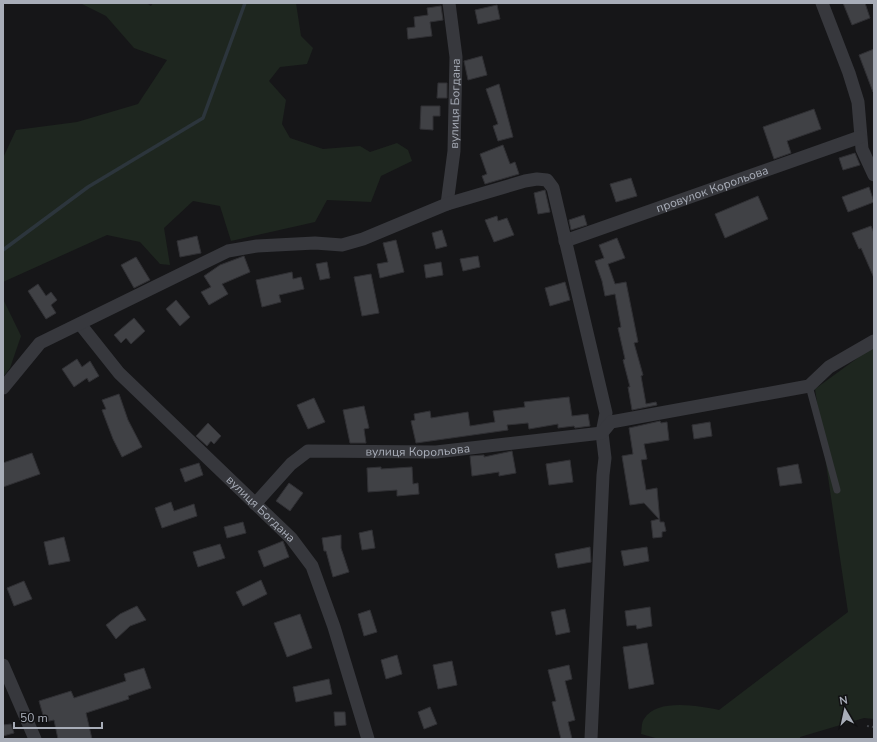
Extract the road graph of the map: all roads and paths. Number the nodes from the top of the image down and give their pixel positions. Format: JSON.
{"nodes":[{"id":1,"x":449,"y":3,"type":"edge"},
{"id":2,"x":822,"y":3,"type":"edge"},
{"id":3,"x":860,"y":137,"type":"junction"},
{"id":4,"x":874,"y":175,"type":"edge"},
{"id":5,"x":447,"y":204,"type":"junction"},
{"id":6,"x":565,"y":241,"type":"junction"},
{"id":7,"x":80,"y":324,"type":"junction"},
{"id":8,"x":874,"y":341,"type":"edge"},
{"id":9,"x":809,"y":386,"type":"junction"},
{"id":10,"x":3,"y":388,"type":"edge"},
{"id":11,"x":602,"y":433,"type":"junction"},
{"id":12,"x":837,"y":490,"type":"dead end"},
{"id":13,"x":255,"y":504,"type":"junction"},
{"id":14,"x":3,"y":665,"type":"edge"},
{"id":15,"x":867,"y":726,"type":"dead end"},
{"id":16,"x":874,"y":727,"type":"edge"},
{"id":17,"x":35,"y":739,"type":"edge"},
{"id":18,"x":368,"y":739,"type":"edge"},
{"id":19,"x":591,"y":739,"type":"edge"}],
"edges":[{"from":1,"to":5,"type":"street","name":"вулиця Богдана"},
{"from":2,"to":3,"type":"street"},
{"from":3,"to":4,"type":"street"},
{"from":3,"to":6,"type":"street","name":"провулок Корольова"},
{"from":5,"to":6,"type":"street"},
{"from":5,"to":7,"type":"street"},
{"from":6,"to":11,"type":"street"},
{"from":7,"to":10,"type":"street"},
{"from":7,"to":13,"type":"street","name":"вулиця Богдана"},
{"from":8,"to":9,"type":"street"},
{"from":9,"to":11,"type":"street"},
{"from":9,"to":12,"type":"lane"},
{"from":11,"to":13,"type":"street","name":"вулиця Корольова"},
{"from":11,"to":19,"type":"street"},
{"from":13,"to":18,"type":"street","name":"вулиця Богдана"},
{"from":14,"to":17,"type":"street"},
{"from":15,"to":16,"type":"path"}]}
